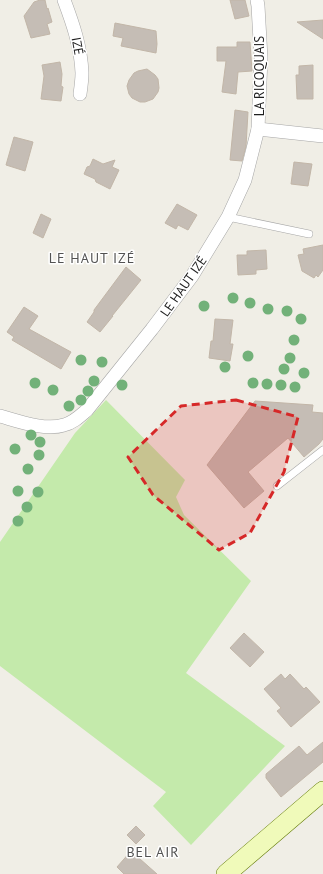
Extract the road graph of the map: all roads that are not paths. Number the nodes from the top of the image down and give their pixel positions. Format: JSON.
{"nodes":[{"id":1,"x":64,"y":0,"type":"edge"},
{"id":2,"x":257,"y":0,"type":"edge"},
{"id":3,"x":80,"y":94,"type":"dead end"},
{"id":4,"x":258,"y":129,"type":"junction"},
{"id":5,"x":323,"y":136,"type":"edge"},
{"id":6,"x":228,"y":217,"type":"junction"},
{"id":7,"x":308,"y":234,"type":"dead end"},
{"id":8,"x":0,"y":416,"type":"edge"},
{"id":9,"x":323,"y":450,"type":"edge"},
{"id":10,"x":277,"y":486,"type":"dead end"},
{"id":11,"x":323,"y":791,"type":"edge"},
{"id":12,"x":226,"y":874,"type":"edge"}],
"edges":[{"from":1,"to":3,"type":"street","name":"IZÉ"},
{"from":2,"to":4,"type":"street","name":"LA RICOQUAIS"},
{"from":4,"to":5,"type":"street"},
{"from":4,"to":6,"type":"street","name":"LE HAUT IZÉ"},
{"from":6,"to":7,"type":"lane"},
{"from":6,"to":8,"type":"street","name":"LE HAUT IZÉ"},
{"from":9,"to":10,"type":"lane"},
{"from":11,"to":12,"type":"main road"}]}
